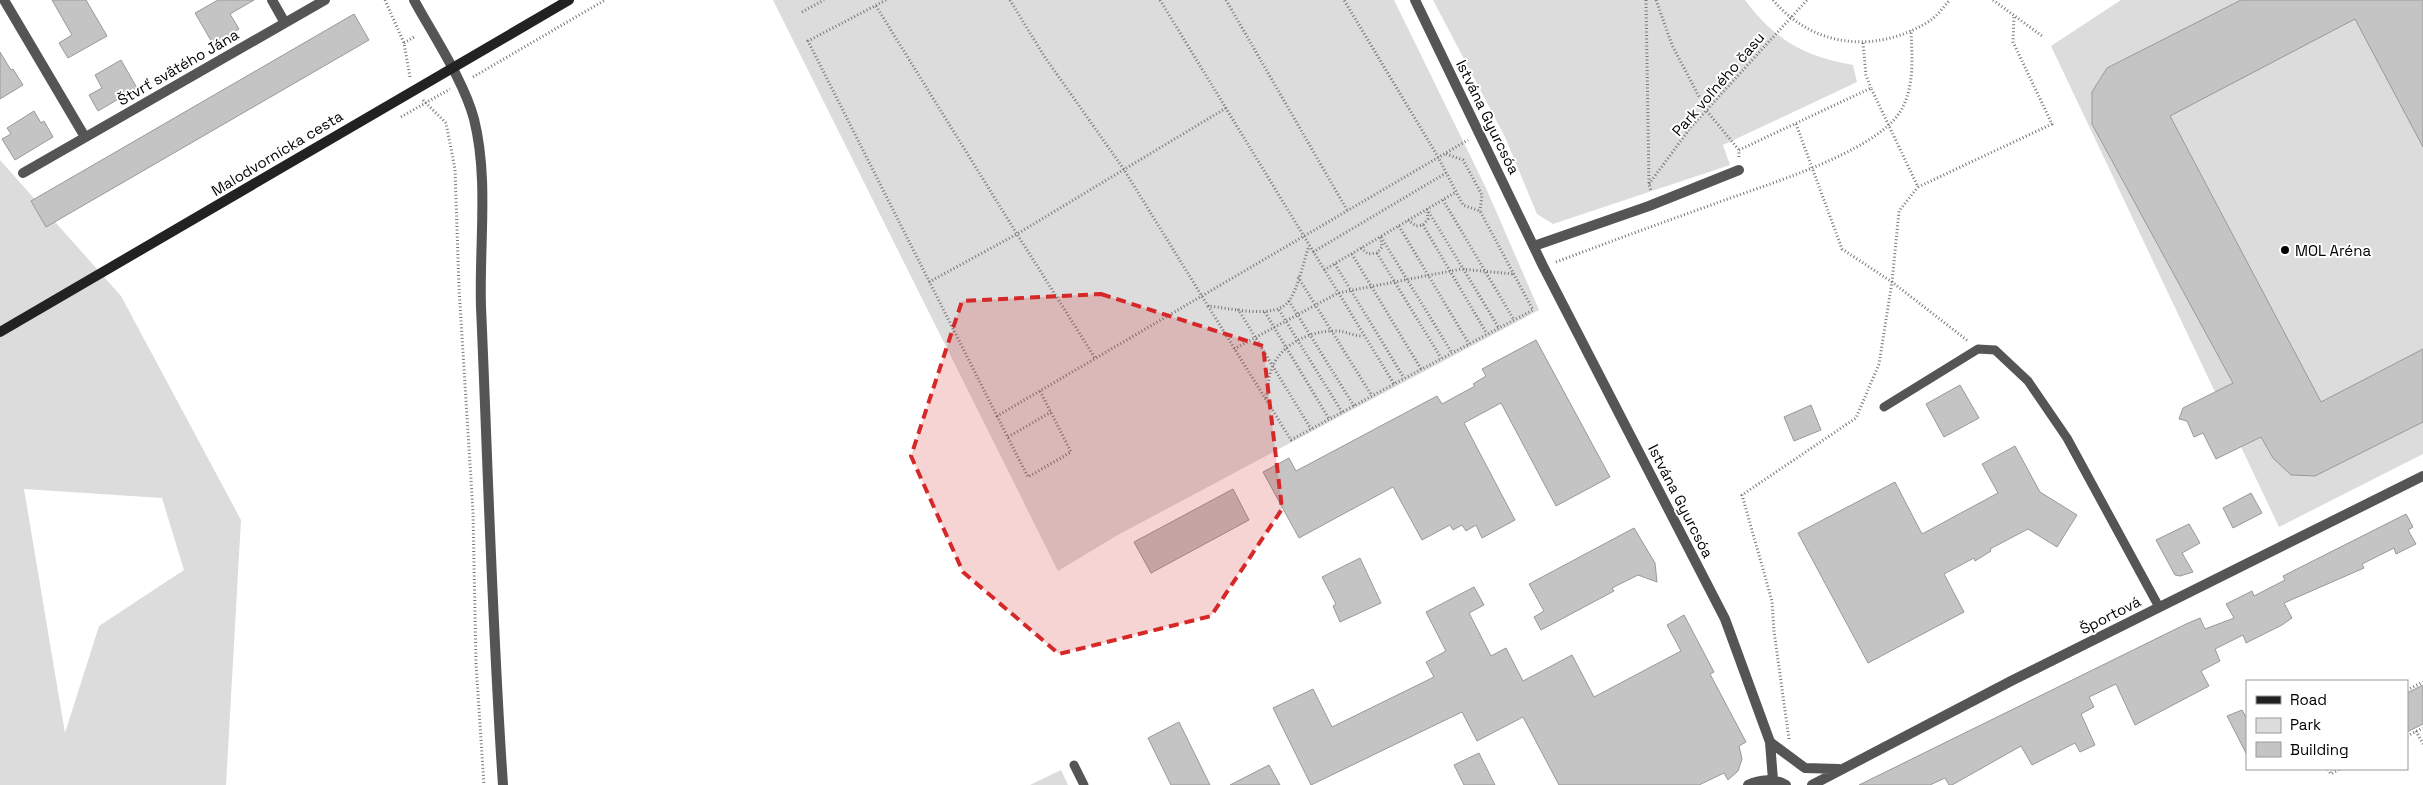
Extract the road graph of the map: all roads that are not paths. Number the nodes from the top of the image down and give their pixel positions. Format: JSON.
{"nodes":[{"id":1,"x":4,"y":0,"type":"edge"},
{"id":2,"x":272,"y":0,"type":"edge"},
{"id":3,"x":325,"y":0,"type":"edge"},
{"id":4,"x":414,"y":0,"type":"edge"},
{"id":5,"x":569,"y":0,"type":"edge"},
{"id":6,"x":1415,"y":0,"type":"edge"},
{"id":7,"x":285,"y":23,"type":"junction"},
{"id":8,"x":451,"y":67,"type":"junction"},
{"id":9,"x":85,"y":137,"type":"junction"},
{"id":10,"x":1739,"y":170,"type":"road end"},
{"id":11,"x":23,"y":173,"type":"dead end"},
{"id":12,"x":1534,"y":246,"type":"junction"},
{"id":13,"x":0,"y":332,"type":"edge"},
{"id":14,"x":1884,"y":407,"type":"dead end"},
{"id":15,"x":2423,"y":476,"type":"edge"},
{"id":16,"x":2159,"y":607,"type":"junction"},
{"id":17,"x":1770,"y":742,"type":"junction"},
{"id":18,"x":1074,"y":764,"type":"dead end"},
{"id":19,"x":1840,"y":769,"type":"junction"},
{"id":20,"x":1774,"y":780,"type":"junction"},
{"id":21,"x":503,"y":785,"type":"edge"},
{"id":22,"x":1084,"y":785,"type":"edge"},
{"id":23,"x":1748,"y":785,"type":"edge"},
{"id":24,"x":1786,"y":785,"type":"edge"},
{"id":25,"x":1812,"y":785,"type":"edge"}],
"edges":[{"from":1,"to":9,"type":"street"},
{"from":2,"to":7,"type":"street"},
{"from":3,"to":7,"type":"street","name":"Štvrť svätého Jána"},
{"from":4,"to":8,"type":"street"},
{"from":5,"to":8,"type":"street","name":"Malodvornícka cesta"},
{"from":6,"to":12,"type":"street","name":"Istvána Gyurcsóa"},
{"from":7,"to":9,"type":"street","name":"Štvrť svätého Jána"},
{"from":8,"to":13,"type":"street","name":"Malodvornícka cesta"},
{"from":8,"to":21,"type":"street"},
{"from":9,"to":11,"type":"street","name":"Štvrť svätého Jána"},
{"from":10,"to":12,"type":"street"},
{"from":12,"to":17,"type":"street","name":"Istvána Gyurcsóa"},
{"from":14,"to":16,"type":"lane"},
{"from":15,"to":16,"type":"street","name":"Športová"},
{"from":16,"to":19,"type":"street","name":"Športová"},
{"from":17,"to":19,"type":"street"},
{"from":17,"to":20,"type":"street","name":"Istvána Gyurcsóa"},
{"from":18,"to":22,"type":"lane"},
{"from":19,"to":25,"type":"street","name":"Športová"},
{"from":20,"to":23,"type":"street"},
{"from":20,"to":24,"type":"street"}]}
